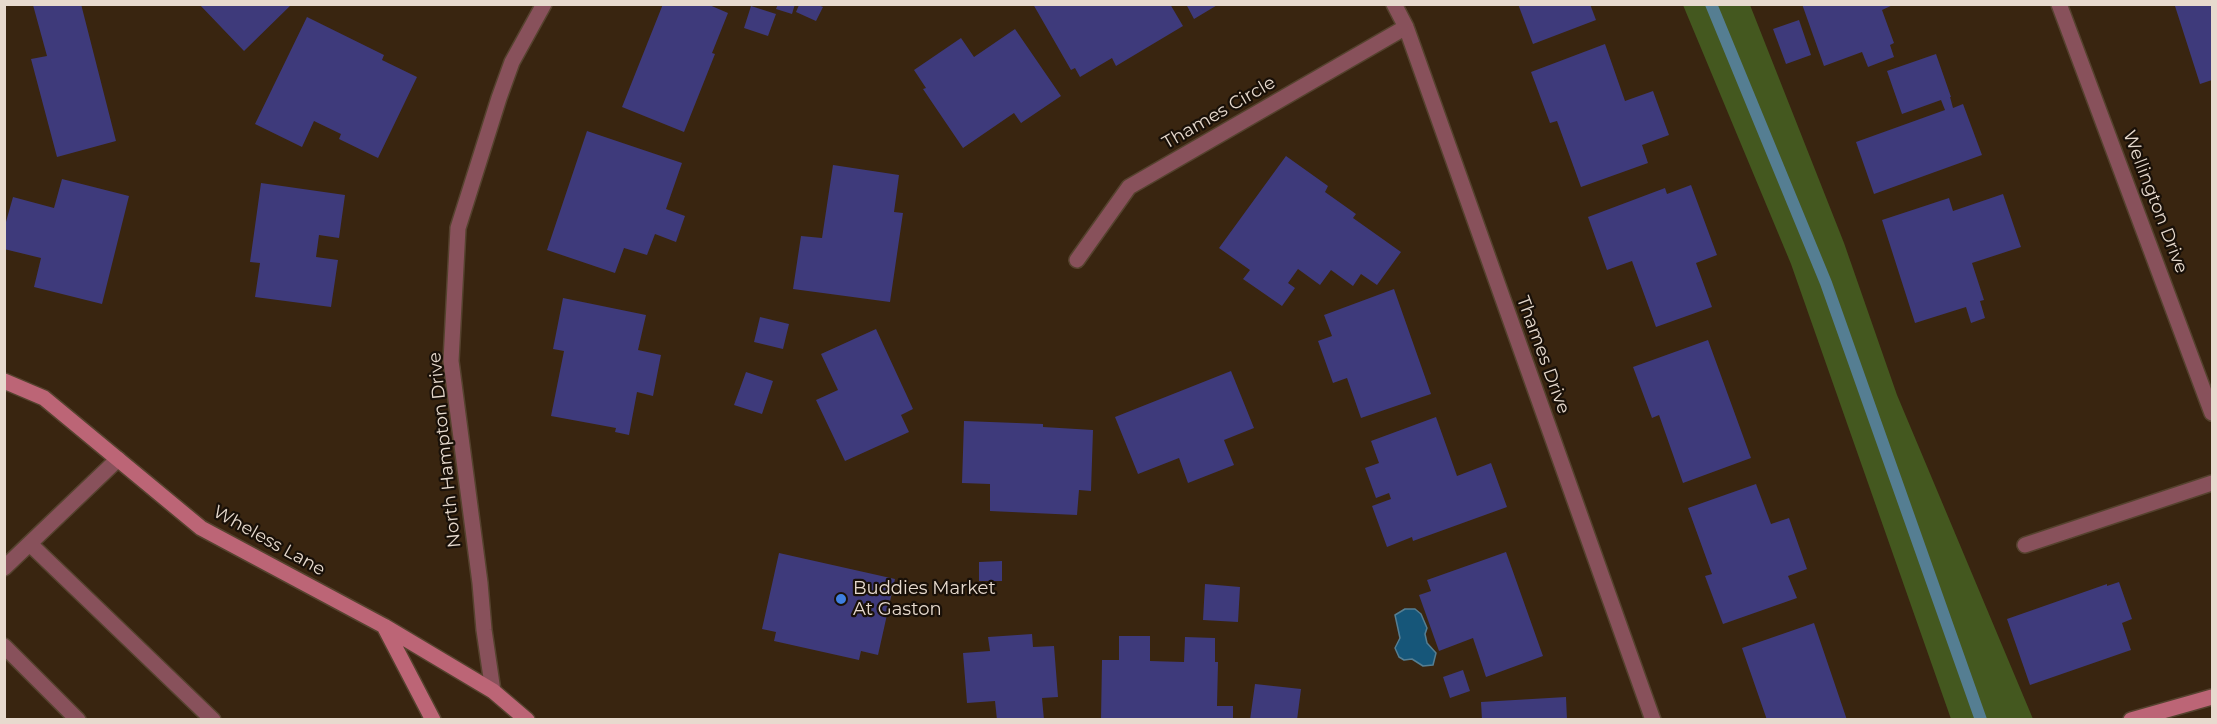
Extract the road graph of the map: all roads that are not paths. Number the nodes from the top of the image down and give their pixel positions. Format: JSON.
{"nodes":[{"id":1,"x":544,"y":4,"type":"edge"},
{"id":2,"x":1394,"y":4,"type":"edge"},
{"id":3,"x":2059,"y":4,"type":"edge"},
{"id":4,"x":1406,"y":27,"type":"junction"},
{"id":5,"x":1077,"y":260,"type":"dead end"},
{"id":6,"x":4,"y":381,"type":"edge"},
{"id":7,"x":2212,"y":413,"type":"edge"},
{"id":8,"x":118,"y":459,"type":"junction"},
{"id":9,"x":2212,"y":483,"type":"edge"},
{"id":10,"x":30,"y":544,"type":"junction"},
{"id":11,"x":2025,"y":545,"type":"dead end"},
{"id":12,"x":4,"y":568,"type":"edge"},
{"id":13,"x":384,"y":626,"type":"junction"},
{"id":14,"x":4,"y":646,"type":"edge"},
{"id":15,"x":493,"y":691,"type":"junction"},
{"id":16,"x":2212,"y":697,"type":"edge"},
{"id":17,"x":78,"y":720,"type":"edge"},
{"id":18,"x":213,"y":720,"type":"edge"},
{"id":19,"x":433,"y":720,"type":"edge"},
{"id":20,"x":527,"y":720,"type":"edge"},
{"id":21,"x":1653,"y":720,"type":"edge"},
{"id":22,"x":2132,"y":720,"type":"edge"}],
"edges":[{"from":1,"to":15,"type":"street","name":"North Hampton Drive"},
{"from":2,"to":4,"type":"street","name":"Thames Drive"},
{"from":3,"to":7,"type":"street","name":"Wellington Drive"},
{"from":4,"to":5,"type":"street","name":"Thames Circle"},
{"from":4,"to":21,"type":"street","name":"Thames Drive"},
{"from":6,"to":8,"type":"street","name":"Wheless Lane"},
{"from":8,"to":10,"type":"street"},
{"from":8,"to":13,"type":"street","name":"Wheless Lane"},
{"from":9,"to":11,"type":"street"},
{"from":10,"to":12,"type":"street"},
{"from":10,"to":18,"type":"street"},
{"from":13,"to":15,"type":"street","name":"Wheless Lane"},
{"from":13,"to":19,"type":"street"},
{"from":14,"to":17,"type":"street"},
{"from":15,"to":20,"type":"street","name":"Wheless Lane"},
{"from":16,"to":22,"type":"street"}]}
